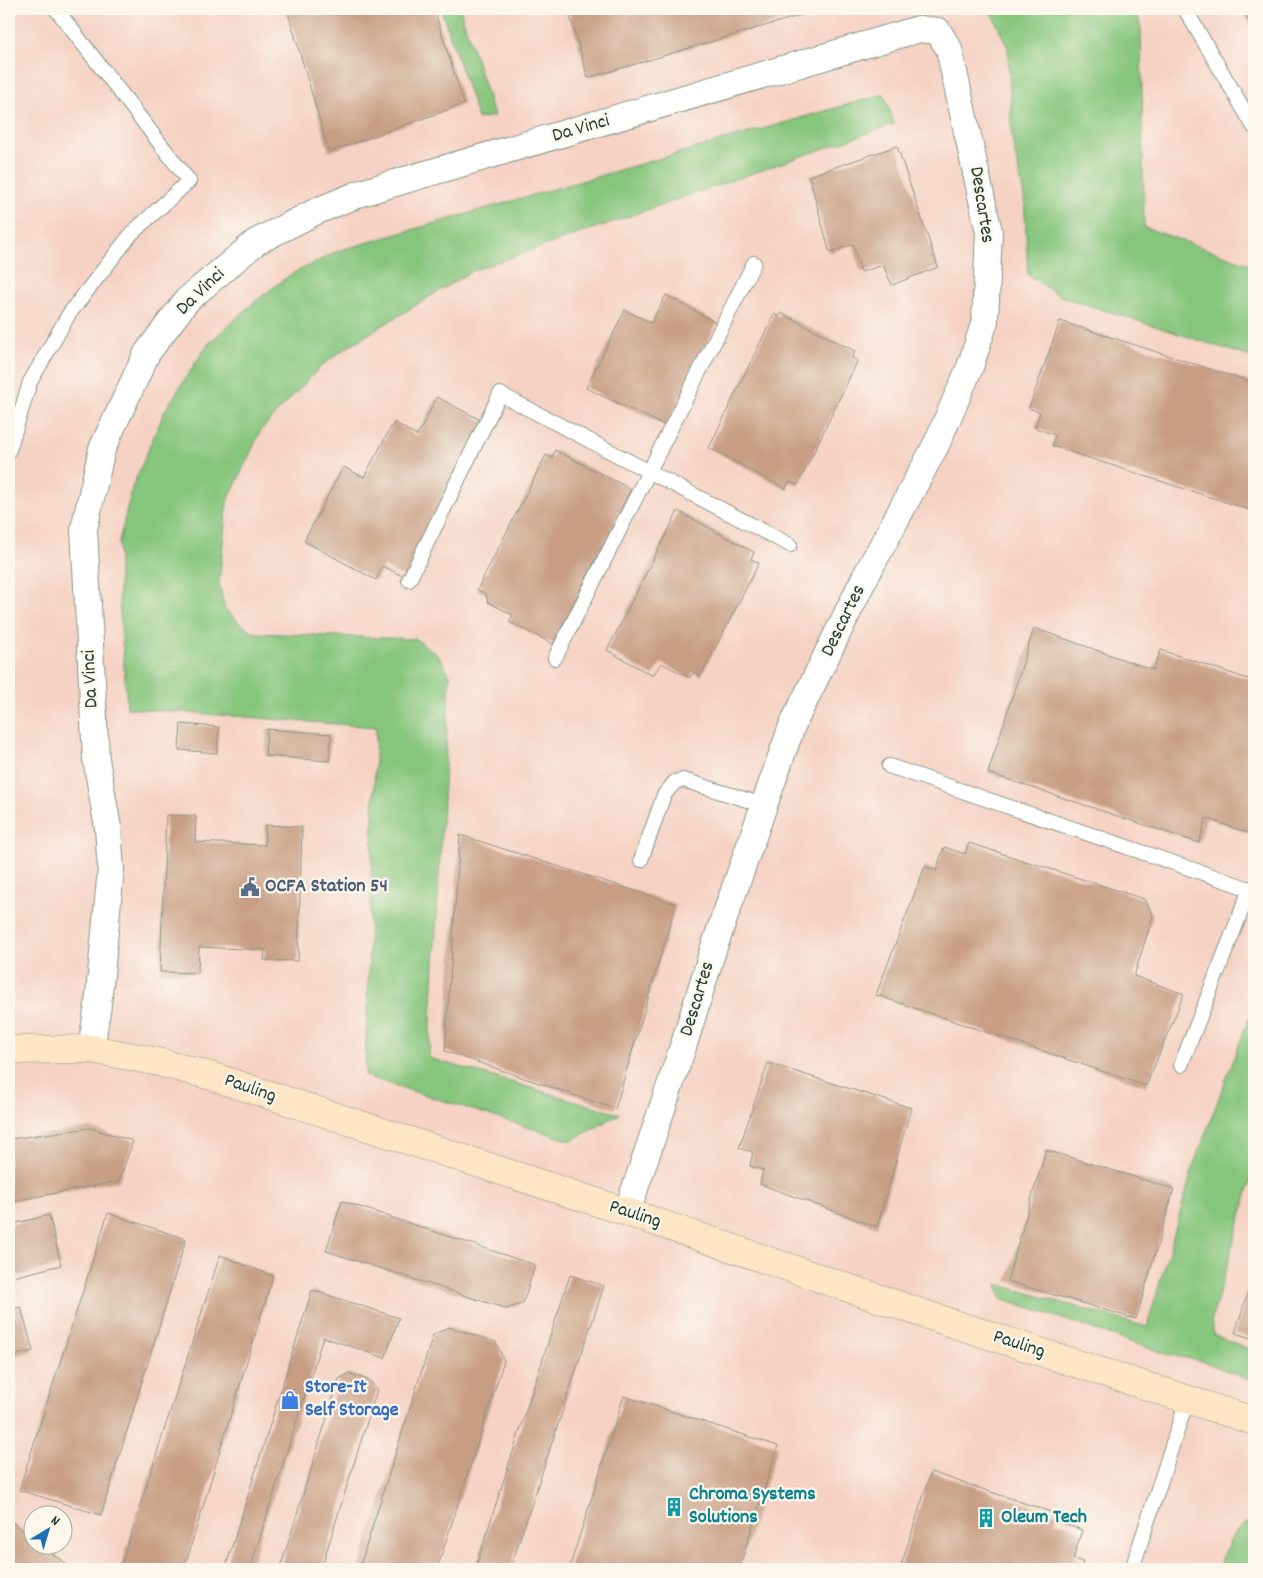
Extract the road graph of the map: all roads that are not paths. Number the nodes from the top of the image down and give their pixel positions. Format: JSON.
{"nodes":[{"id":1,"x":56,"y":9,"type":"edge"},
{"id":2,"x":1185,"y":9,"type":"edge"},
{"id":3,"x":938,"y":31,"type":"joint"},
{"id":4,"x":1254,"y":127,"type":"edge"},
{"id":5,"x":754,"y":263,"type":"dead end"},
{"id":6,"x":9,"y":450,"type":"edge"},
{"id":7,"x":649,"y":470,"type":"junction"},
{"id":8,"x":790,"y":545,"type":"dead end"},
{"id":9,"x":410,"y":580,"type":"dead end"},
{"id":10,"x":555,"y":658,"type":"dead end"},
{"id":11,"x":889,"y":766,"type":"dead end"},
{"id":12,"x":763,"y":805,"type":"junction"},
{"id":13,"x":641,"y":860,"type":"dead end"},
{"id":14,"x":91,"y":1048,"type":"junction"},
{"id":15,"x":9,"y":1050,"type":"edge"},
{"id":16,"x":1181,"y":1065,"type":"dead end"},
{"id":17,"x":627,"y":1212,"type":"junction"},
{"id":18,"x":1186,"y":1400,"type":"junction"},
{"id":19,"x":1254,"y":1421,"type":"edge"},
{"id":20,"x":1132,"y":1569,"type":"edge"}],
"edges":[{"from":1,"to":6,"type":"lane"},
{"from":2,"to":4,"type":"lane"},
{"from":3,"to":12,"type":"street","name":"Descartes"},
{"from":3,"to":14,"type":"street","name":"Da Vinci"},
{"from":5,"to":7,"type":"lane"},
{"from":7,"to":8,"type":"lane"},
{"from":7,"to":9,"type":"lane"},
{"from":7,"to":10,"type":"lane"},
{"from":11,"to":16,"type":"lane"},
{"from":12,"to":13,"type":"lane"},
{"from":12,"to":17,"type":"street","name":"Descartes"},
{"from":14,"to":15,"type":"street","name":"Pauling"},
{"from":14,"to":17,"type":"street","name":"Pauling"},
{"from":17,"to":18,"type":"street","name":"Pauling"},
{"from":18,"to":19,"type":"street","name":"Pauling"},
{"from":18,"to":20,"type":"lane"}]}
